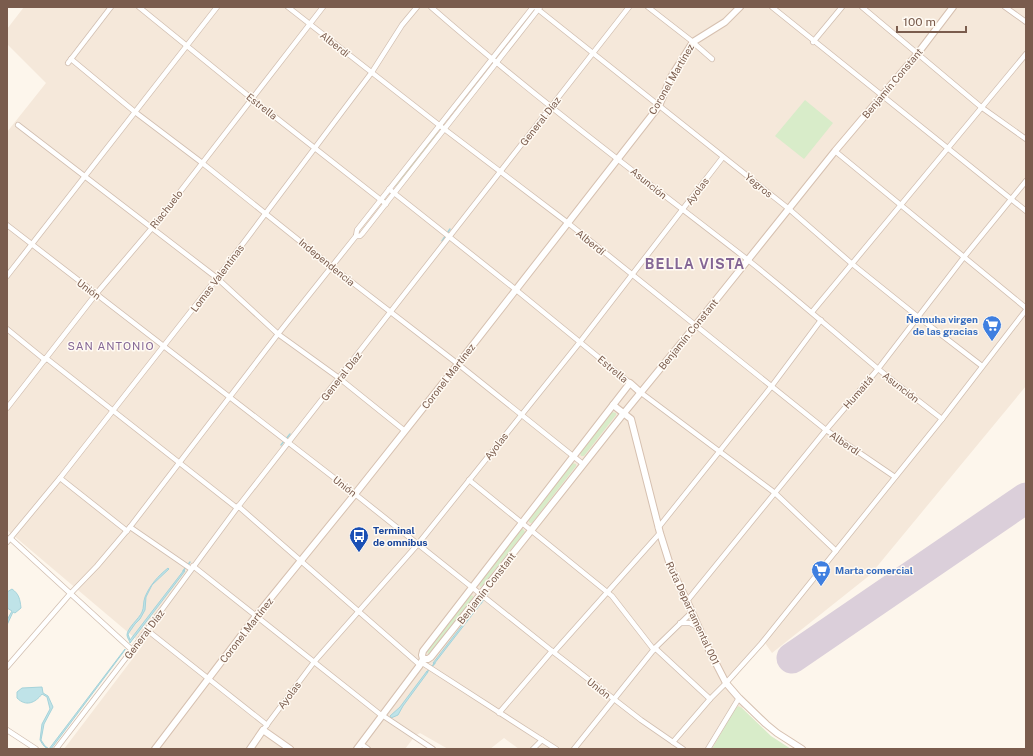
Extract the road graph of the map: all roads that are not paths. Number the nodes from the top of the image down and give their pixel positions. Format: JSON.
{"nodes":[{"id":1,"x":111,"y":7,"type":"edge"},
{"id":2,"x":139,"y":7,"type":"edge"},
{"id":3,"x":217,"y":7,"type":"edge"},
{"id":4,"x":288,"y":7,"type":"edge"},
{"id":5,"x":323,"y":7,"type":"edge"},
{"id":6,"x":417,"y":7,"type":"edge"},
{"id":7,"x":431,"y":7,"type":"edge"},
{"id":8,"x":629,"y":7,"type":"edge"},
{"id":9,"x":648,"y":7,"type":"edge"},
{"id":10,"x":740,"y":7,"type":"edge"},
{"id":11,"x":772,"y":7,"type":"edge"},
{"id":12,"x":842,"y":7,"type":"edge"},
{"id":13,"x":862,"y":7,"type":"edge"},
{"id":14,"x":953,"y":7,"type":"edge"},
{"id":15,"x":1005,"y":7,"type":"edge"},
{"id":16,"x":536,"y":8,"type":"edge"},
{"id":17,"x":1026,"y":22,"type":"edge"},
{"id":18,"x":310,"y":24,"type":"junction"},
{"id":19,"x":813,"y":42,"type":"junction"},
{"id":20,"x":694,"y":44,"type":"junction"},
{"id":21,"x":187,"y":45,"type":"junction"},
{"id":22,"x":918,"y":53,"type":"junction"},
{"id":23,"x":593,"y":54,"type":"junction"},
{"id":24,"x":1026,"y":54,"type":"edge"},
{"id":25,"x":492,"y":59,"type":"junction"},
{"id":26,"x":712,"y":59,"type":"dead end"},
{"id":27,"x":496,"y":63,"type":"junction"},
{"id":28,"x":372,"y":72,"type":"junction"},
{"id":29,"x":881,"y":96,"type":"junction"},
{"id":30,"x":251,"y":98,"type":"junction"},
{"id":31,"x":659,"y":106,"type":"junction"},
{"id":32,"x":981,"y":107,"type":"junction"},
{"id":33,"x":551,"y":108,"type":"junction"},
{"id":34,"x":135,"y":112,"type":"junction"},
{"id":35,"x":18,"y":125,"type":"dead end"},
{"id":36,"x":440,"y":125,"type":"junction"},
{"id":37,"x":444,"y":129,"type":"junction"},
{"id":38,"x":1026,"y":139,"type":"edge"},
{"id":39,"x":315,"y":148,"type":"junction"},
{"id":40,"x":948,"y":149,"type":"junction"},
{"id":41,"x":835,"y":151,"type":"junction"},
{"id":42,"x":723,"y":157,"type":"junction"},
{"id":43,"x":618,"y":158,"type":"junction"},
{"id":44,"x":202,"y":162,"type":"junction"},
{"id":45,"x":500,"y":172,"type":"junction"},
{"id":46,"x":84,"y":177,"type":"junction"},
{"id":47,"x":1026,"y":181,"type":"edge"},
{"id":48,"x":389,"y":189,"type":"junction"},
{"id":49,"x":394,"y":193,"type":"junction"},
{"id":50,"x":1011,"y":199,"type":"junction"},
{"id":51,"x":381,"y":200,"type":"junction"},
{"id":52,"x":386,"y":204,"type":"junction"},
{"id":53,"x":900,"y":204,"type":"junction"},
{"id":54,"x":789,"y":209,"type":"junction"},
{"id":55,"x":682,"y":210,"type":"junction"},
{"id":56,"x":1026,"y":211,"type":"edge"},
{"id":57,"x":266,"y":214,"type":"junction"},
{"id":58,"x":568,"y":223,"type":"junction"},
{"id":59,"x":7,"y":225,"type":"edge"},
{"id":60,"x":152,"y":228,"type":"junction"},
{"id":61,"x":356,"y":236,"type":"junction"},
{"id":62,"x":447,"y":236,"type":"junction"},
{"id":63,"x":31,"y":244,"type":"junction"},
{"id":64,"x":964,"y":256,"type":"junction"},
{"id":65,"x":748,"y":261,"type":"junction"},
{"id":66,"x":852,"y":263,"type":"junction"},
{"id":67,"x":331,"y":266,"type":"junction"},
{"id":68,"x":632,"y":275,"type":"junction"},
{"id":69,"x":7,"y":276,"type":"edge"},
{"id":70,"x":217,"y":278,"type":"junction"},
{"id":71,"x":515,"y":290,"type":"junction"},
{"id":72,"x":96,"y":294,"type":"junction"},
{"id":73,"x":1026,"y":309,"type":"edge"},
{"id":74,"x":388,"y":311,"type":"junction"},
{"id":75,"x":812,"y":312,"type":"junction"},
{"id":76,"x":917,"y":316,"type":"junction"},
{"id":77,"x":821,"y":320,"type":"junction"},
{"id":78,"x":695,"y":326,"type":"junction"},
{"id":79,"x":7,"y":329,"type":"edge"},
{"id":80,"x":278,"y":334,"type":"junction"},
{"id":81,"x":580,"y":342,"type":"junction"},
{"id":82,"x":164,"y":346,"type":"junction"},
{"id":83,"x":46,"y":359,"type":"junction"},
{"id":84,"x":458,"y":364,"type":"junction"},
{"id":85,"x":982,"y":366,"type":"junction"},
{"id":86,"x":878,"y":369,"type":"junction"},
{"id":87,"x":337,"y":376,"type":"junction"},
{"id":88,"x":630,"y":383,"type":"junction"},
{"id":89,"x":771,"y":386,"type":"junction"},
{"id":90,"x":640,"y":392,"type":"junction"},
{"id":91,"x":230,"y":397,"type":"junction"},
{"id":92,"x":614,"y":404,"type":"junction"},
{"id":93,"x":7,"y":408,"type":"edge"},
{"id":94,"x":113,"y":412,"type":"junction"},
{"id":95,"x":624,"y":413,"type":"junction"},
{"id":96,"x":520,"y":415,"type":"junction"},
{"id":97,"x":942,"y":419,"type":"junction"},
{"id":98,"x":405,"y":430,"type":"junction"},
{"id":99,"x":826,"y":430,"type":"junction"},
{"id":100,"x":286,"y":440,"type":"junction"},
{"id":101,"x":720,"y":451,"type":"junction"},
{"id":102,"x":574,"y":456,"type":"junction"},
{"id":103,"x":179,"y":463,"type":"junction"},
{"id":104,"x":583,"y":464,"type":"junction"},
{"id":105,"x":895,"y":476,"type":"junction"},
{"id":106,"x":60,"y":478,"type":"junction"},
{"id":107,"x":469,"y":480,"type":"junction"},
{"id":108,"x":775,"y":493,"type":"junction"},
{"id":109,"x":355,"y":494,"type":"junction"},
{"id":110,"x":235,"y":506,"type":"junction"},
{"id":111,"x":522,"y":523,"type":"junction"},
{"id":112,"x":129,"y":529,"type":"junction"},
{"id":113,"x":532,"y":530,"type":"junction"},
{"id":114,"x":659,"y":530,"type":"junction"},
{"id":115,"x":8,"y":540,"type":"edge"},
{"id":116,"x":418,"y":544,"type":"junction"},
{"id":117,"x":836,"y":551,"type":"junction"},
{"id":118,"x":301,"y":561,"type":"junction"},
{"id":119,"x":190,"y":567,"type":"junction"},
{"id":120,"x":472,"y":587,"type":"junction"},
{"id":121,"x":607,"y":592,"type":"junction"},
{"id":122,"x":70,"y":594,"type":"junction"},
{"id":123,"x":483,"y":596,"type":"junction"},
{"id":124,"x":687,"y":601,"type":"junction"},
{"id":125,"x":359,"y":611,"type":"junction"},
{"id":126,"x":692,"y":612,"type":"junction"},
{"id":127,"x":256,"y":616,"type":"junction"},
{"id":128,"x":680,"y":623,"type":"junction"},
{"id":129,"x":699,"y":628,"type":"junction"},
{"id":130,"x":146,"y":630,"type":"junction"},
{"id":131,"x":129,"y":648,"type":"junction"},
{"id":132,"x":654,"y":649,"type":"junction"},
{"id":133,"x":553,"y":652,"type":"junction"},
{"id":134,"x":314,"y":662,"type":"junction"},
{"id":135,"x":422,"y":662,"type":"junction"},
{"id":136,"x":7,"y":667,"type":"edge"},
{"id":137,"x":208,"y":678,"type":"junction"},
{"id":138,"x":726,"y":683,"type":"junction"},
{"id":139,"x":738,"y":698,"type":"junction"},
{"id":140,"x":614,"y":699,"type":"junction"},
{"id":141,"x":710,"y":699,"type":"junction"},
{"id":142,"x":500,"y":713,"type":"junction"},
{"id":143,"x":382,"y":715,"type":"junction"},
{"id":144,"x":265,"y":728,"type":"junction"},
{"id":145,"x":7,"y":730,"type":"edge"},
{"id":146,"x":542,"y":740,"type":"junction"},
{"id":147,"x":673,"y":742,"type":"junction"},
{"id":148,"x":359,"y":746,"type":"edge"},
{"id":149,"x":368,"y":748,"type":"edge"},
{"id":150,"x":36,"y":749,"type":"edge"},
{"id":151,"x":56,"y":749,"type":"edge"},
{"id":152,"x":155,"y":749,"type":"edge"},
{"id":153,"x":250,"y":749,"type":"edge"},
{"id":154,"x":290,"y":749,"type":"edge"},
{"id":155,"x":433,"y":749,"type":"edge"},
{"id":156,"x":533,"y":749,"type":"edge"},
{"id":157,"x":556,"y":749,"type":"edge"},
{"id":158,"x":574,"y":749,"type":"edge"},
{"id":159,"x":683,"y":749,"type":"edge"},
{"id":160,"x":708,"y":749,"type":"edge"},
{"id":161,"x":802,"y":749,"type":"edge"}],
"edges":[{"from":1,"to":34,"type":"street","name":"Independencia"},
{"from":2,"to":21,"type":"street","name":"Estrella"},
{"from":3,"to":21,"type":"street"},
{"from":4,"to":18,"type":"street","name":"Alberdí"},
{"from":5,"to":18,"type":"street","name":"Riachuelo"},
{"from":6,"to":28,"type":"street","name":"Lomas Valentinas"},
{"from":7,"to":25,"type":"street","name":"Asunción"},
{"from":8,"to":23,"type":"street","name":"General Díaz"},
{"from":9,"to":20,"type":"street"},
{"from":10,"to":20,"type":"street","name":"Coronel Martínez"},
{"from":11,"to":19,"type":"street"},
{"from":12,"to":19,"type":"street"},
{"from":13,"to":22,"type":"street"},
{"from":14,"to":22,"type":"street","name":"Benjamín Constant"},
{"from":15,"to":17,"type":"street"},
{"from":16,"to":23,"type":"street","name":"Yegros"},
{"from":16,"to":25,"type":"street"},
{"from":16,"to":27,"type":"street"},
{"from":18,"to":28,"type":"street","name":"Alberdí"},
{"from":18,"to":30,"type":"street","name":"Riachuelo"},
{"from":19,"to":29,"type":"street"},
{"from":20,"to":26,"type":"street"},
{"from":20,"to":31,"type":"street","name":"Coronel Martínez"},
{"from":21,"to":30,"type":"street","name":"Estrella"},
{"from":21,"to":34,"type":"street"},
{"from":22,"to":29,"type":"street","name":"Benjamín Constant"},
{"from":22,"to":32,"type":"street"},
{"from":23,"to":31,"type":"street","name":"Yegros"},
{"from":23,"to":33,"type":"street","name":"General Díaz"},
{"from":24,"to":32,"type":"street"},
{"from":25,"to":27,"type":"street","name":"Asunción"},
{"from":25,"to":36,"type":"street"},
{"from":27,"to":33,"type":"street","name":"Asunción"},
{"from":27,"to":37,"type":"street"},
{"from":28,"to":36,"type":"street","name":"Alberdí"},
{"from":28,"to":39,"type":"street","name":"Lomas Valentinas"},
{"from":29,"to":40,"type":"street"},
{"from":29,"to":41,"type":"street","name":"Benjamín Constant"},
{"from":30,"to":39,"type":"street","name":"Estrella"},
{"from":30,"to":44,"type":"street","name":"Riachuelo"},
{"from":31,"to":42,"type":"street","name":"Yegros"},
{"from":31,"to":43,"type":"street","name":"Coronel Martínez"},
{"from":32,"to":38,"type":"street"},
{"from":32,"to":40,"type":"street"},
{"from":33,"to":43,"type":"street","name":"Asunción"},
{"from":33,"to":45,"type":"street","name":"General Díaz"},
{"from":34,"to":44,"type":"street","name":"Independencia"},
{"from":34,"to":46,"type":"street"},
{"from":35,"to":46,"type":"street"},
{"from":36,"to":37,"type":"street","name":"Alberdí"},
{"from":36,"to":48,"type":"street"},
{"from":37,"to":45,"type":"street","name":"Alberdí"},
{"from":37,"to":49,"type":"street"},
{"from":39,"to":51,"type":"street","name":"Estrella"},
{"from":39,"to":57,"type":"street","name":"Lomas Valentinas"},
{"from":40,"to":50,"type":"street"},
{"from":40,"to":53,"type":"street"},
{"from":41,"to":53,"type":"street"},
{"from":41,"to":54,"type":"street","name":"Benjamín Constant"},
{"from":42,"to":54,"type":"street","name":"Yegros"},
{"from":42,"to":55,"type":"street","name":"Ayolas"},
{"from":43,"to":55,"type":"street","name":"Asunción"},
{"from":43,"to":58,"type":"street","name":"Coronel Martínez"},
{"from":44,"to":57,"type":"street","name":"Independencia"},
{"from":44,"to":60,"type":"street","name":"Riachuelo"},
{"from":45,"to":58,"type":"street","name":"Alberdí"},
{"from":45,"to":62,"type":"street","name":"General Díaz"},
{"from":46,"to":60,"type":"street"},
{"from":46,"to":63,"type":"street"},
{"from":47,"to":50,"type":"street","name":"Humaitá"},
{"from":48,"to":49,"type":"street","name":"Estrella"},
{"from":48,"to":51,"type":"street"},
{"from":49,"to":52,"type":"street"},
{"from":49,"to":62,"type":"street","name":"Estrella"},
{"from":50,"to":56,"type":"street"},
{"from":50,"to":64,"type":"street","name":"Humaitá"},
{"from":51,"to":52,"type":"street","name":"Estrella"},
{"from":51,"to":61,"type":"street"},
{"from":52,"to":61,"type":"street"},
{"from":53,"to":64,"type":"street"},
{"from":53,"to":66,"type":"street"},
{"from":54,"to":65,"type":"street","name":"Benjamín Constant"},
{"from":54,"to":66,"type":"street","name":"Yegros"},
{"from":55,"to":65,"type":"street","name":"Asunción"},
{"from":55,"to":68,"type":"street","name":"Ayolas"},
{"from":57,"to":67,"type":"street","name":"Independencia"},
{"from":57,"to":70,"type":"street","name":"Lomas Valentinas"},
{"from":58,"to":68,"type":"street","name":"Alberdí"},
{"from":58,"to":71,"type":"street","name":"Coronel Martínez"},
{"from":59,"to":63,"type":"street","name":"Unión"},
{"from":60,"to":70,"type":"street"},
{"from":60,"to":72,"type":"street","name":"Riachuelo"},
{"from":61,"to":67,"type":"street"},
{"from":62,"to":71,"type":"street","name":"Estrella"},
{"from":62,"to":74,"type":"street","name":"General Díaz"},
{"from":63,"to":69,"type":"street"},
{"from":63,"to":72,"type":"street","name":"Unión"},
{"from":64,"to":73,"type":"street"},
{"from":64,"to":76,"type":"street","name":"Humaitá"},
{"from":65,"to":75,"type":"street","name":"Asunción"},
{"from":65,"to":78,"type":"street","name":"Benjamín Constant"},
{"from":66,"to":75,"type":"street"},
{"from":66,"to":76,"type":"street","name":"Yegros"},
{"from":67,"to":74,"type":"street","name":"Independencia"},
{"from":67,"to":80,"type":"street"},
{"from":68,"to":78,"type":"street","name":"Alberdí"},
{"from":68,"to":81,"type":"street","name":"Ayolas"},
{"from":70,"to":80,"type":"street"},
{"from":70,"to":82,"type":"street","name":"Lomas Valentinas"},
{"from":71,"to":81,"type":"street","name":"Estrella"},
{"from":71,"to":84,"type":"street","name":"Coronel Martínez"},
{"from":72,"to":82,"type":"street","name":"Unión"},
{"from":72,"to":83,"type":"street","name":"Riachuelo"},
{"from":73,"to":85,"type":"street"},
{"from":74,"to":84,"type":"street","name":"Independencia"},
{"from":74,"to":87,"type":"street","name":"General Díaz"},
{"from":75,"to":77,"type":"street","name":"Asunción"},
{"from":76,"to":85,"type":"street","name":"Yegros"},
{"from":76,"to":86,"type":"street","name":"Humaitá"},
{"from":77,"to":86,"type":"street","name":"Asunción"},
{"from":77,"to":89,"type":"street"},
{"from":78,"to":89,"type":"street","name":"Alberdí"},
{"from":78,"to":90,"type":"street","name":"Benjamín Constant"},
{"from":79,"to":83,"type":"street"},
{"from":80,"to":87,"type":"street"},
{"from":80,"to":91,"type":"street"},
{"from":81,"to":88,"type":"street","name":"Estrella"},
{"from":81,"to":96,"type":"street","name":"Ayolas"},
{"from":82,"to":91,"type":"street","name":"Unión"},
{"from":82,"to":94,"type":"street","name":"Lomas Valentinas"},
{"from":83,"to":93,"type":"street","name":"Riachuelo"},
{"from":83,"to":94,"type":"street"},
{"from":84,"to":96,"type":"street","name":"Independencia"},
{"from":84,"to":98,"type":"street","name":"Coronel Martínez"},
{"from":85,"to":97,"type":"street"},
{"from":86,"to":97,"type":"street","name":"Asunción"},
{"from":86,"to":99,"type":"street","name":"Humaitá"},
{"from":87,"to":98,"type":"street"},
{"from":87,"to":100,"type":"street","name":"General Díaz"},
{"from":88,"to":90,"type":"street","name":"Estrella"},
{"from":88,"to":92,"type":"street","name":"Benjamín Constant"},
{"from":89,"to":99,"type":"street","name":"Alberdí"},
{"from":89,"to":101,"type":"street"},
{"from":90,"to":95,"type":"street","name":"Benjamín Constant"},
{"from":90,"to":101,"type":"street","name":"Estrella"},
{"from":91,"to":100,"type":"street","name":"Unión"},
{"from":91,"to":103,"type":"street"},
{"from":92,"to":95,"type":"street","name":"Ruta Departamental 001"},
{"from":92,"to":102,"type":"street","name":"Benjamín Constant"},
{"from":94,"to":103,"type":"street"},
{"from":94,"to":106,"type":"street","name":"Lomas Valentinas"},
{"from":95,"to":104,"type":"street","name":"Benjamín Constant"},
{"from":95,"to":114,"type":"street","name":"Ruta Departamental 001"},
{"from":96,"to":102,"type":"street","name":"Independencia"},
{"from":96,"to":107,"type":"street","name":"Ayolas"},
{"from":97,"to":105,"type":"street"},
{"from":98,"to":109,"type":"street","name":"Coronel Martínez"},
{"from":99,"to":105,"type":"street","name":"Alberdí"},
{"from":99,"to":108,"type":"street","name":"Humaitá"},
{"from":100,"to":109,"type":"street","name":"Unión"},
{"from":100,"to":110,"type":"street","name":"General Díaz"},
{"from":101,"to":108,"type":"street","name":"Estrella"},
{"from":101,"to":114,"type":"street"},
{"from":102,"to":104,"type":"street","name":"Independencia"},
{"from":102,"to":111,"type":"street","name":"Benjamín Constant"},
{"from":103,"to":110,"type":"street"},
{"from":103,"to":112,"type":"street"},
{"from":104,"to":113,"type":"street","name":"Benjamín Constant"},
{"from":105,"to":117,"type":"street"},
{"from":106,"to":112,"type":"street"},
{"from":106,"to":115,"type":"street","name":"Lomas Valentinas"},
{"from":107,"to":111,"type":"street"},
{"from":107,"to":116,"type":"street","name":"Ayolas"},
{"from":108,"to":117,"type":"street","name":"Estrella"},
{"from":108,"to":124,"type":"street","name":"Humaitá"},
{"from":109,"to":116,"type":"street","name":"Unión"},
{"from":109,"to":118,"type":"street","name":"Coronel Martínez"},
{"from":110,"to":118,"type":"street"},
{"from":110,"to":119,"type":"street","name":"General Díaz"},
{"from":111,"to":113,"type":"street"},
{"from":111,"to":120,"type":"street","name":"Benjamín Constant"},
{"from":112,"to":119,"type":"street"},
{"from":112,"to":122,"type":"street"},
{"from":113,"to":121,"type":"street"},
{"from":113,"to":123,"type":"street","name":"Benjamín Constant"},
{"from":114,"to":121,"type":"street"},
{"from":114,"to":124,"type":"street","name":"Ruta Departamental 001"},
{"from":115,"to":122,"type":"street"},
{"from":116,"to":120,"type":"street","name":"Unión"},
{"from":116,"to":125,"type":"street","name":"Ayolas"},
{"from":117,"to":138,"type":"street"},
{"from":118,"to":125,"type":"street"},
{"from":118,"to":127,"type":"street","name":"Coronel Martínez"},
{"from":119,"to":127,"type":"street"},
{"from":119,"to":130,"type":"street","name":"General Díaz"},
{"from":120,"to":123,"type":"street","name":"Unión"},
{"from":120,"to":135,"type":"street","name":"Benjamín Constant"},
{"from":121,"to":132,"type":"street"},
{"from":121,"to":133,"type":"street"},
{"from":122,"to":131,"type":"street"},
{"from":122,"to":136,"type":"street"},
{"from":123,"to":133,"type":"street","name":"Unión"},
{"from":123,"to":135,"type":"street","name":"Benjamín Constant"},
{"from":124,"to":126,"type":"street","name":"Ruta Departamental 001"},
{"from":125,"to":134,"type":"street","name":"Ayolas"},
{"from":125,"to":135,"type":"street"},
{"from":126,"to":128,"type":"street"},
{"from":126,"to":129,"type":"street","name":"Ruta Departamental 001"},
{"from":127,"to":134,"type":"street"},
{"from":127,"to":137,"type":"street","name":"Coronel Martínez"},
{"from":128,"to":129,"type":"street"},
{"from":128,"to":132,"type":"street"},
{"from":129,"to":138,"type":"street","name":"Ruta Departamental 001"},
{"from":130,"to":131,"type":"street","name":"General Díaz"},
{"from":130,"to":137,"type":"street"},
{"from":131,"to":151,"type":"street","name":"General Díaz"},
{"from":132,"to":140,"type":"street"},
{"from":132,"to":141,"type":"street"},
{"from":133,"to":140,"type":"street","name":"Unión"},
{"from":133,"to":142,"type":"street"},
{"from":134,"to":143,"type":"street"},
{"from":134,"to":144,"type":"street","name":"Ayolas"},
{"from":135,"to":142,"type":"street"},
{"from":135,"to":143,"type":"street","name":"Benjamín Constant"},
{"from":137,"to":144,"type":"street"},
{"from":137,"to":152,"type":"street","name":"Coronel Martínez"},
{"from":138,"to":139,"type":"street","name":"Ruta Departamental 001"},
{"from":138,"to":141,"type":"street"},
{"from":139,"to":160,"type":"street"},
{"from":139,"to":161,"type":"street","name":"Ruta Departamental 001"},
{"from":140,"to":147,"type":"street","name":"Unión"},
{"from":140,"to":158,"type":"street"},
{"from":141,"to":147,"type":"street"},
{"from":142,"to":146,"type":"street"},
{"from":143,"to":148,"type":"street","name":"Benjamín Constant"},
{"from":143,"to":155,"type":"street"},
{"from":144,"to":153,"type":"street"},
{"from":144,"to":154,"type":"street"},
{"from":145,"to":150,"type":"street"},
{"from":146,"to":156,"type":"street"},
{"from":146,"to":157,"type":"street"},
{"from":147,"to":159,"type":"street","name":"Unión"},
{"from":148,"to":149,"type":"street"}]}
